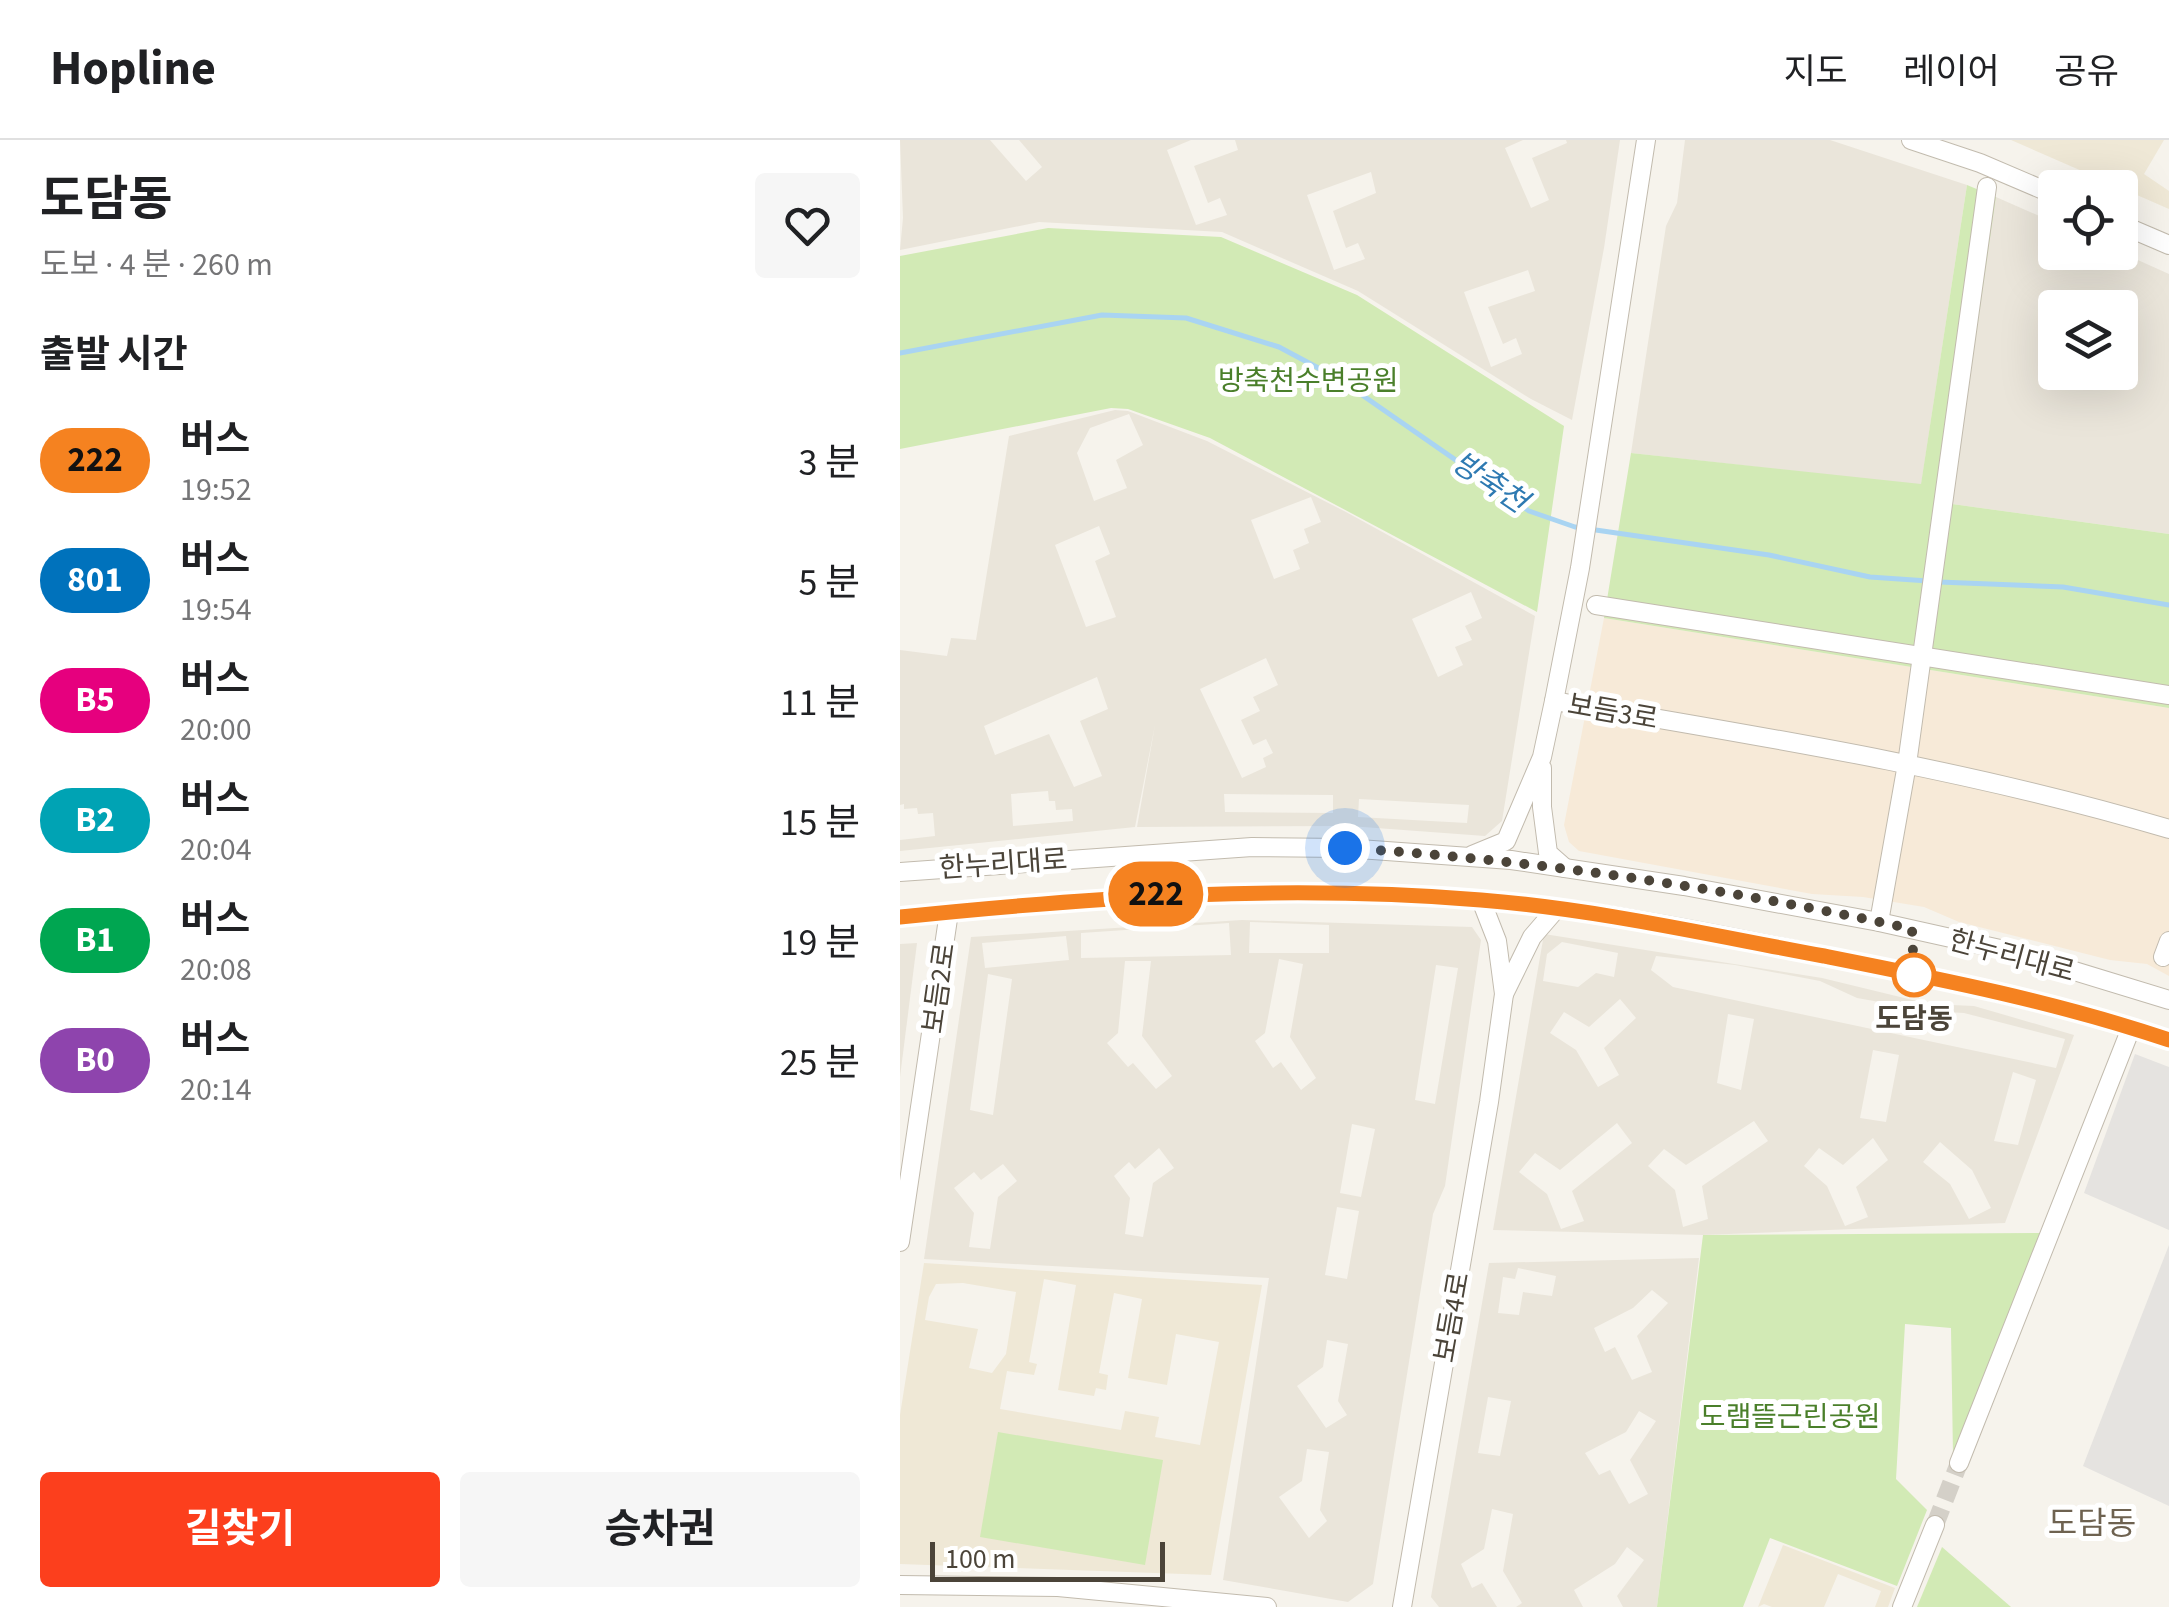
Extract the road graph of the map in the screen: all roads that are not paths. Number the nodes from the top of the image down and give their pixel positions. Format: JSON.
{"nodes":[{"id":1,"x":1646,"y":140,"type":"edge"},
{"id":2,"x":1910,"y":140,"type":"edge"},
{"id":3,"x":1987,"y":187,"type":"dead end"},
{"id":4,"x":2038,"y":188,"type":"edge"},
{"id":5,"x":2138,"y":232,"type":"edge"},
{"id":6,"x":2169,"y":245,"type":"edge"},
{"id":7,"x":1596,"y":606,"type":"dead end"},
{"id":8,"x":1920,"y":656,"type":"junction"},
{"id":9,"x":2169,"y":695,"type":"edge"},
{"id":10,"x":1554,"y":701,"type":"junction"},
{"id":11,"x":1542,"y":758,"type":"junction"},
{"id":12,"x":1907,"y":764,"type":"junction"},
{"id":13,"x":2169,"y":828,"type":"edge"},
{"id":14,"x":1468,"y":857,"type":"junction"},
{"id":15,"x":1565,"y":868,"type":"junction"},
{"id":16,"x":900,"y":872,"type":"edge"},
{"id":17,"x":1481,"y":900,"type":"junction"},
{"id":18,"x":1557,"y":908,"type":"junction"},
{"id":19,"x":949,"y":912,"type":"junction"},
{"id":20,"x":900,"y":917,"type":"edge"},
{"id":21,"x":1880,"y":922,"type":"junction"},
{"id":22,"x":1504,"y":994,"type":"junction"},
{"id":23,"x":2169,"y":1000,"type":"edge"},
{"id":24,"x":2131,"y":1028,"type":"junction"},
{"id":25,"x":2169,"y":1040,"type":"edge"},
{"id":26,"x":900,"y":1242,"type":"edge"},
{"id":27,"x":1959,"y":1463,"type":"tunnel mouth"},
{"id":28,"x":1935,"y":1525,"type":"tunnel mouth"},
{"id":29,"x":900,"y":1585,"type":"edge"},
{"id":30,"x":1268,"y":1607,"type":"edge"},
{"id":31,"x":1402,"y":1607,"type":"edge"},
{"id":32,"x":1902,"y":1607,"type":"edge"}],
"edges":[{"from":1,"to":10,"type":"street","name":"보듬3로"},
{"from":2,"to":4,"type":"street"},
{"from":3,"to":8,"type":"street"},
{"from":5,"to":6,"type":"street"},
{"from":7,"to":8,"type":"street"},
{"from":8,"to":9,"type":"street"},
{"from":8,"to":12,"type":"street"},
{"from":10,"to":11,"type":"street"},
{"from":10,"to":12,"type":"street","name":"보듬3로"},
{"from":11,"to":14,"type":"street"},
{"from":11,"to":15,"type":"street"},
{"from":12,"to":13,"type":"street","name":"보듬3로"},
{"from":12,"to":21,"type":"street"},
{"from":14,"to":15,"type":"street","name":"한누리대로"},
{"from":14,"to":16,"type":"street","name":"한누리대로"},
{"from":15,"to":21,"type":"street","name":"한누리대로"},
{"from":17,"to":18,"type":"street","name":"한누리대로"},
{"from":17,"to":19,"type":"street","name":"한누리대로"},
{"from":17,"to":22,"type":"street"},
{"from":18,"to":22,"type":"street"},
{"from":18,"to":24,"type":"street","name":"한누리대로"},
{"from":19,"to":20,"type":"street","name":"한누리대로"},
{"from":19,"to":26,"type":"street","name":"보듬2로"},
{"from":21,"to":23,"type":"street","name":"한누리대로"},
{"from":22,"to":31,"type":"street","name":"보듬4로"},
{"from":24,"to":25,"type":"street","name":"한누리대로"},
{"from":24,"to":27,"type":"street"},
{"from":28,"to":32,"type":"street"},
{"from":29,"to":30,"type":"street"}]}
